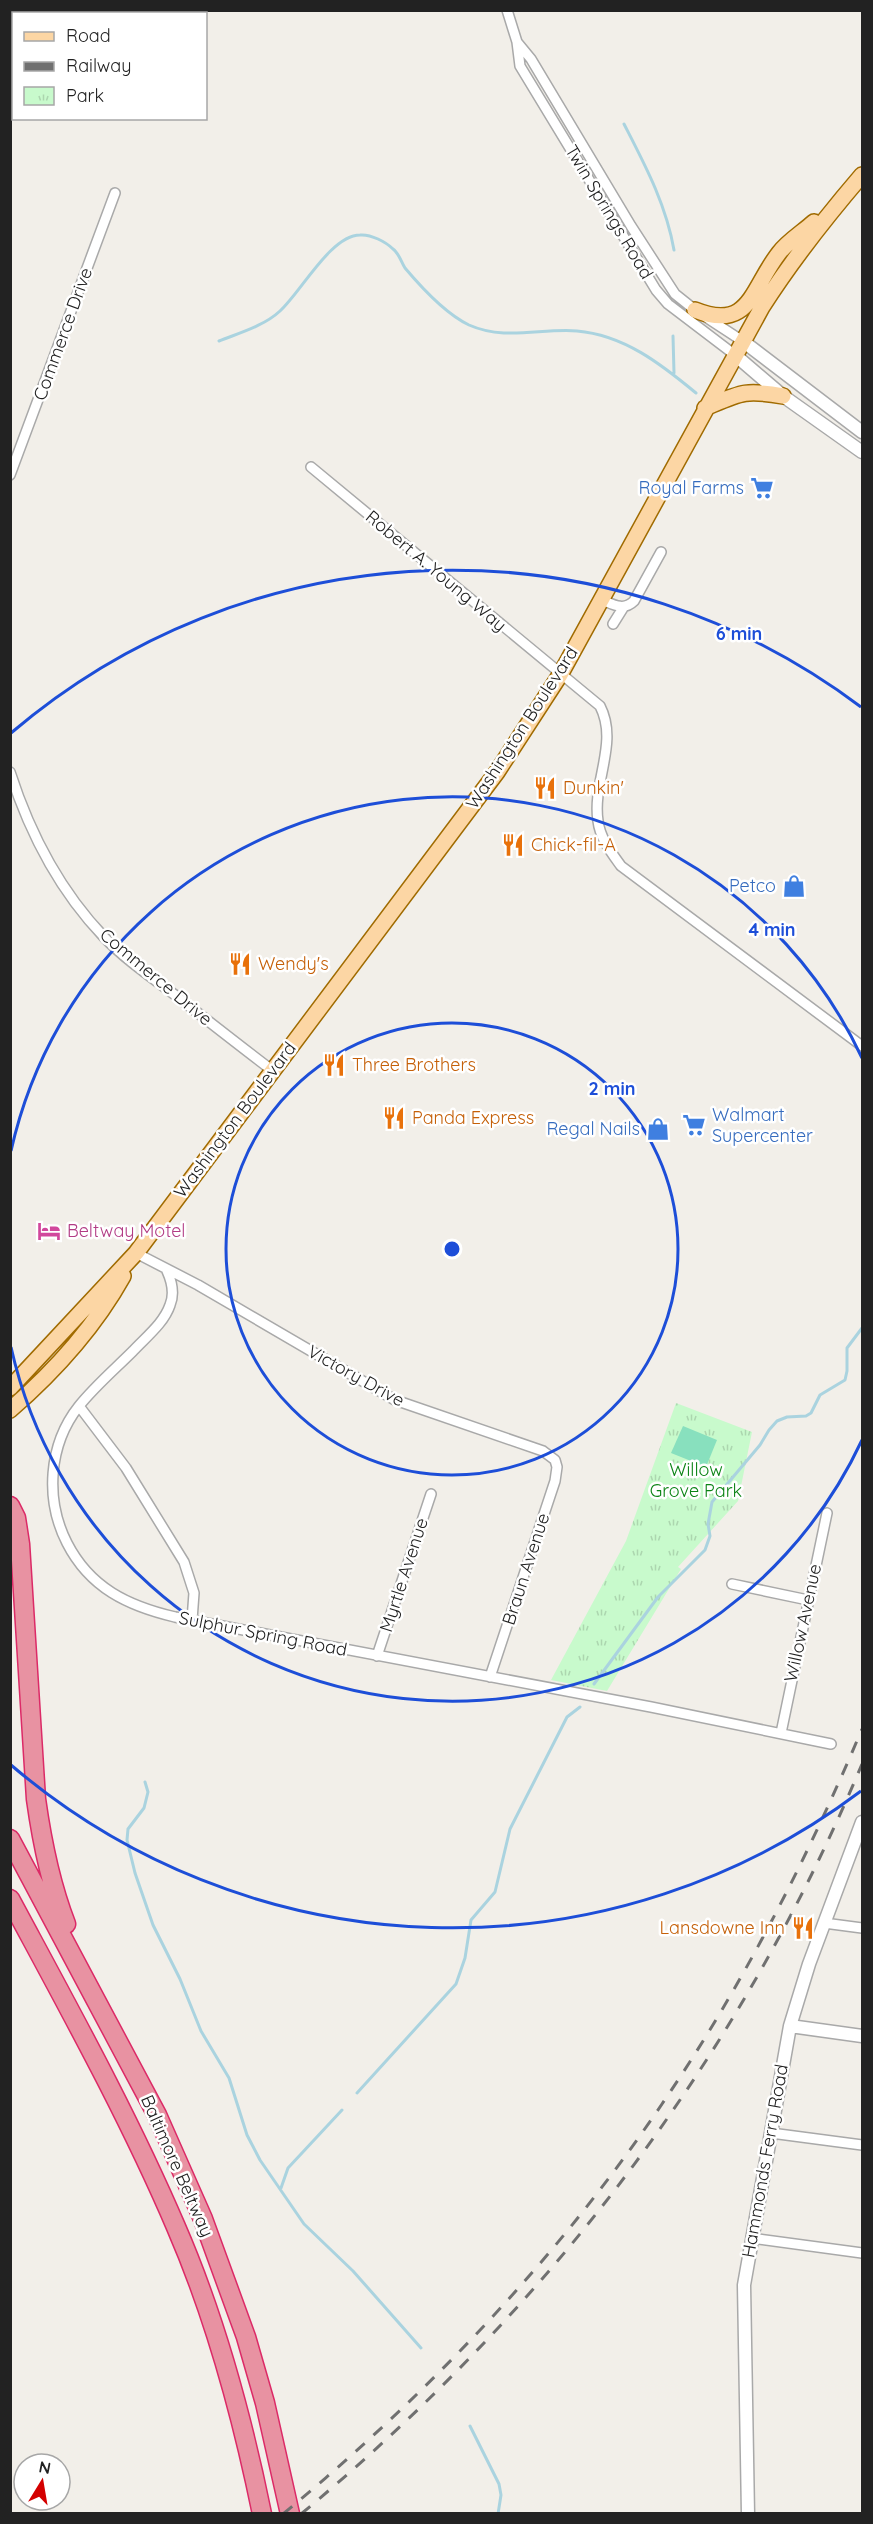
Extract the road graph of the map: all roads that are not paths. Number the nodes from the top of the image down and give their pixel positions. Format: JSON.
{"nodes":[{"id":1,"x":507,"y":10,"type":"edge"},
{"id":2,"x":517,"y":42,"type":"junction"},
{"id":3,"x":862,"y":175,"type":"edge"},
{"id":4,"x":115,"y":193,"type":"dead end"},
{"id":5,"x":837,"y":203,"type":"junction"},
{"id":6,"x":695,"y":310,"type":"junction"},
{"id":7,"x":740,"y":348,"type":"junction"},
{"id":8,"x":783,"y":396,"type":"junction"},
{"id":9,"x":705,"y":408,"type":"junction"},
{"id":10,"x":862,"y":432,"type":"edge"},
{"id":11,"x":862,"y":452,"type":"edge"},
{"id":12,"x":311,"y":467,"type":"dead end"},
{"id":13,"x":10,"y":475,"type":"edge"},
{"id":14,"x":661,"y":552,"type":"dead end"},
{"id":15,"x":602,"y":600,"type":"junction"},
{"id":16,"x":623,"y":608,"type":"junction"},
{"id":17,"x":613,"y":624,"type":"dead end"},
{"id":18,"x":560,"y":675,"type":"junction"},
{"id":19,"x":10,"y":772,"type":"edge"},
{"id":20,"x":862,"y":1046,"type":"edge"},
{"id":21,"x":273,"y":1071,"type":"junction"},
{"id":22,"x":136,"y":1252,"type":"junction"},
{"id":23,"x":167,"y":1271,"type":"junction"},
{"id":24,"x":10,"y":1388,"type":"edge"},
{"id":25,"x":79,"y":1406,"type":"junction"},
{"id":26,"x":10,"y":1410,"type":"edge"},
{"id":27,"x":555,"y":1460,"type":"joint"},
{"id":28,"x":431,"y":1494,"type":"dead end"},
{"id":29,"x":10,"y":1506,"type":"edge"},
{"id":30,"x":827,"y":1513,"type":"dead end"},
{"id":31,"x":732,"y":1584,"type":"dead end"},
{"id":32,"x":808,"y":1600,"type":"junction"},
{"id":33,"x":192,"y":1620,"type":"junction"},
{"id":34,"x":377,"y":1656,"type":"junction"},
{"id":35,"x":490,"y":1677,"type":"junction"},
{"id":36,"x":781,"y":1733,"type":"junction"},
{"id":37,"x":831,"y":1744,"type":"dead end"},
{"id":38,"x":862,"y":1822,"type":"edge"},
{"id":39,"x":10,"y":1839,"type":"edge"},
{"id":40,"x":10,"y":1899,"type":"edge"},
{"id":41,"x":10,"y":1908,"type":"edge"},
{"id":42,"x":824,"y":1923,"type":"junction"},
{"id":43,"x":862,"y":1928,"type":"edge"},
{"id":44,"x":35,"y":1945,"type":"junction"},
{"id":45,"x":99,"y":2007,"type":"junction"},
{"id":46,"x":789,"y":2026,"type":"junction"},
{"id":47,"x":862,"y":2036,"type":"edge"},
{"id":48,"x":771,"y":2133,"type":"junction"},
{"id":49,"x":862,"y":2145,"type":"edge"},
{"id":50,"x":751,"y":2238,"type":"junction"},
{"id":51,"x":862,"y":2253,"type":"edge"},
{"id":52,"x":262,"y":2514,"type":"edge"},
{"id":53,"x":290,"y":2514,"type":"edge"},
{"id":54,"x":748,"y":2514,"type":"edge"}],
"edges":[{"from":1,"to":2,"type":"street","name":"Twin Springs Road"},
{"from":2,"to":6,"type":"street","name":"Twin Springs Road"},
{"from":2,"to":7,"type":"street","name":"Twin Springs Road"},
{"from":3,"to":5,"type":"main road","name":"Washington Boulevard"},
{"from":4,"to":13,"type":"street","name":"Commerce Drive"},
{"from":5,"to":6,"type":"main road"},
{"from":5,"to":7,"type":"main road","name":"Washington Boulevard"},
{"from":6,"to":7,"type":"street","name":"Twin Springs Road"},
{"from":7,"to":8,"type":"street"},
{"from":7,"to":9,"type":"main road","name":"Washington Boulevard"},
{"from":7,"to":10,"type":"street"},
{"from":8,"to":9,"type":"main road"},
{"from":8,"to":11,"type":"street"},
{"from":9,"to":15,"type":"main road","name":"Washington Boulevard"},
{"from":12,"to":18,"type":"street","name":"Robert A. Young Way"},
{"from":14,"to":16,"type":"street"},
{"from":15,"to":16,"type":"street"},
{"from":15,"to":18,"type":"main road","name":"Washington Boulevard"},
{"from":16,"to":17,"type":"street"},
{"from":18,"to":20,"type":"street","name":"Robert A. Young Way"},
{"from":18,"to":21,"type":"main road","name":"Washington Boulevard"},
{"from":19,"to":21,"type":"street","name":"Commerce Drive"},
{"from":21,"to":22,"type":"main road","name":"Washington Boulevard"},
{"from":22,"to":23,"type":"street"},
{"from":22,"to":24,"type":"main road","name":"Washington Boulevard"},
{"from":22,"to":26,"type":"main road","name":"Washington Boulevard"},
{"from":23,"to":25,"type":"street","name":"Sulphur Spring Road"},
{"from":23,"to":27,"type":"street","name":"Victory Drive"},
{"from":25,"to":33,"type":"street"},
{"from":25,"to":33,"type":"street","name":"Sulphur Spring Road"},
{"from":27,"to":35,"type":"street","name":"Braun Avenue"},
{"from":28,"to":34,"type":"street","name":"Myrtle Avenue"},
{"from":29,"to":45,"type":"highway"},
{"from":30,"to":32,"type":"street","name":"Willow Avenue"},
{"from":31,"to":32,"type":"street"},
{"from":32,"to":36,"type":"street","name":"Willow Avenue"},
{"from":33,"to":34,"type":"street","name":"Sulphur Spring Road"},
{"from":34,"to":35,"type":"street","name":"Sulphur Spring Road"},
{"from":35,"to":36,"type":"street","name":"Sulphur Spring Road"},
{"from":36,"to":37,"type":"street","name":"Sulphur Spring Road"},
{"from":38,"to":42,"type":"street","name":"Hammonds Ferry Road"},
{"from":39,"to":45,"type":"highway","name":"Baltimore Beltway"},
{"from":40,"to":44,"type":"highway","name":"Baltimore Beltway"},
{"from":41,"to":44,"type":"highway"},
{"from":42,"to":43,"type":"street"},
{"from":42,"to":46,"type":"street","name":"Hammonds Ferry Road"},
{"from":44,"to":52,"type":"highway","name":"Baltimore Beltway"},
{"from":45,"to":53,"type":"highway","name":"Baltimore Beltway"},
{"from":46,"to":47,"type":"street"},
{"from":46,"to":48,"type":"street","name":"Hammonds Ferry Road"},
{"from":48,"to":49,"type":"street"},
{"from":48,"to":50,"type":"street","name":"Hammonds Ferry Road"},
{"from":50,"to":51,"type":"street"},
{"from":50,"to":54,"type":"street","name":"Hammonds Ferry Road"}]}
